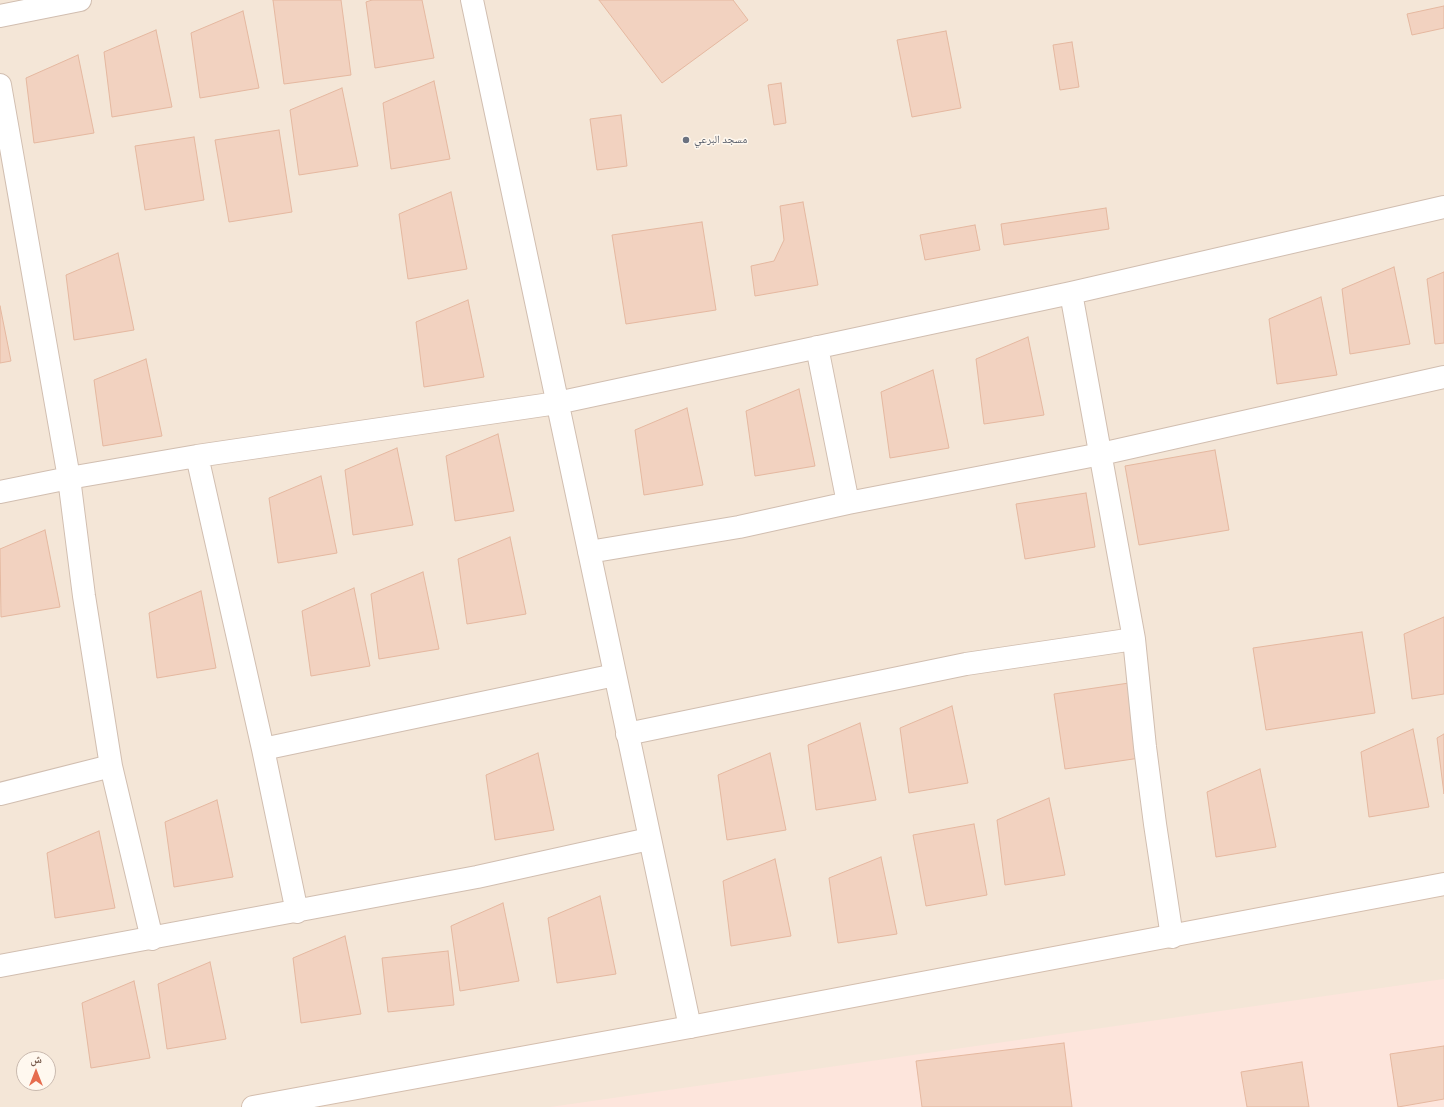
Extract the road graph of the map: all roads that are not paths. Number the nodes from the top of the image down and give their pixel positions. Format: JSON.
{"nodes":[{"id":1,"x":80,"y":0,"type":"edge"},
{"id":2,"x":472,"y":0,"type":"edge"},
{"id":3,"x":0,"y":16,"type":"edge"},
{"id":4,"x":0,"y":85,"type":"edge"},
{"id":5,"x":1444,"y":207,"type":"edge"},
{"id":6,"x":1071,"y":293,"type":"junction"},
{"id":7,"x":817,"y":347,"type":"junction"},
{"id":8,"x":1444,"y":377,"type":"edge"},
{"id":9,"x":557,"y":403,"type":"junction"},
{"id":10,"x":1101,"y":454,"type":"junction"},
{"id":11,"x":197,"y":456,"type":"junction"},
{"id":12,"x":69,"y":478,"type":"junction"},
{"id":13,"x":0,"y":492,"type":"edge"},
{"id":14,"x":848,"y":503,"type":"junction"},
{"id":15,"x":589,"y":552,"type":"junction"},
{"id":16,"x":1134,"y":639,"type":"junction"},
{"id":17,"x":615,"y":675,"type":"junction"},
{"id":18,"x":628,"y":734,"type":"junction"},
{"id":19,"x":263,"y":749,"type":"junction"},
{"id":20,"x":111,"y":766,"type":"junction"},
{"id":21,"x":0,"y":794,"type":"edge"},
{"id":22,"x":650,"y":839,"type":"junction"},
{"id":23,"x":1444,"y":884,"type":"edge"},
{"id":24,"x":297,"y":912,"type":"junction"},
{"id":25,"x":1172,"y":937,"type":"junction"},
{"id":26,"x":152,"y":939,"type":"junction"},
{"id":27,"x":0,"y":966,"type":"edge"},
{"id":28,"x":690,"y":1028,"type":"junction"},
{"id":29,"x":253,"y":1107,"type":"edge"}],
"edges":[{"from":1,"to":3,"type":"street"},
{"from":2,"to":9,"type":"street"},
{"from":4,"to":12,"type":"street"},
{"from":5,"to":6,"type":"street"},
{"from":6,"to":7,"type":"street"},
{"from":6,"to":10,"type":"street"},
{"from":7,"to":9,"type":"street"},
{"from":7,"to":14,"type":"street"},
{"from":8,"to":10,"type":"street"},
{"from":9,"to":11,"type":"street"},
{"from":9,"to":15,"type":"street"},
{"from":10,"to":14,"type":"street"},
{"from":10,"to":16,"type":"street"},
{"from":11,"to":12,"type":"street"},
{"from":11,"to":19,"type":"street"},
{"from":12,"to":13,"type":"street"},
{"from":12,"to":20,"type":"street"},
{"from":14,"to":15,"type":"street"},
{"from":15,"to":17,"type":"street"},
{"from":16,"to":18,"type":"street"},
{"from":16,"to":25,"type":"street"},
{"from":17,"to":18,"type":"street"},
{"from":17,"to":19,"type":"street"},
{"from":18,"to":22,"type":"street"},
{"from":19,"to":24,"type":"street"},
{"from":20,"to":21,"type":"street"},
{"from":20,"to":26,"type":"street"},
{"from":22,"to":24,"type":"street"},
{"from":22,"to":28,"type":"street"},
{"from":23,"to":25,"type":"street"},
{"from":24,"to":26,"type":"street"},
{"from":25,"to":28,"type":"street"},
{"from":26,"to":27,"type":"street"},
{"from":28,"to":29,"type":"street"}]}
